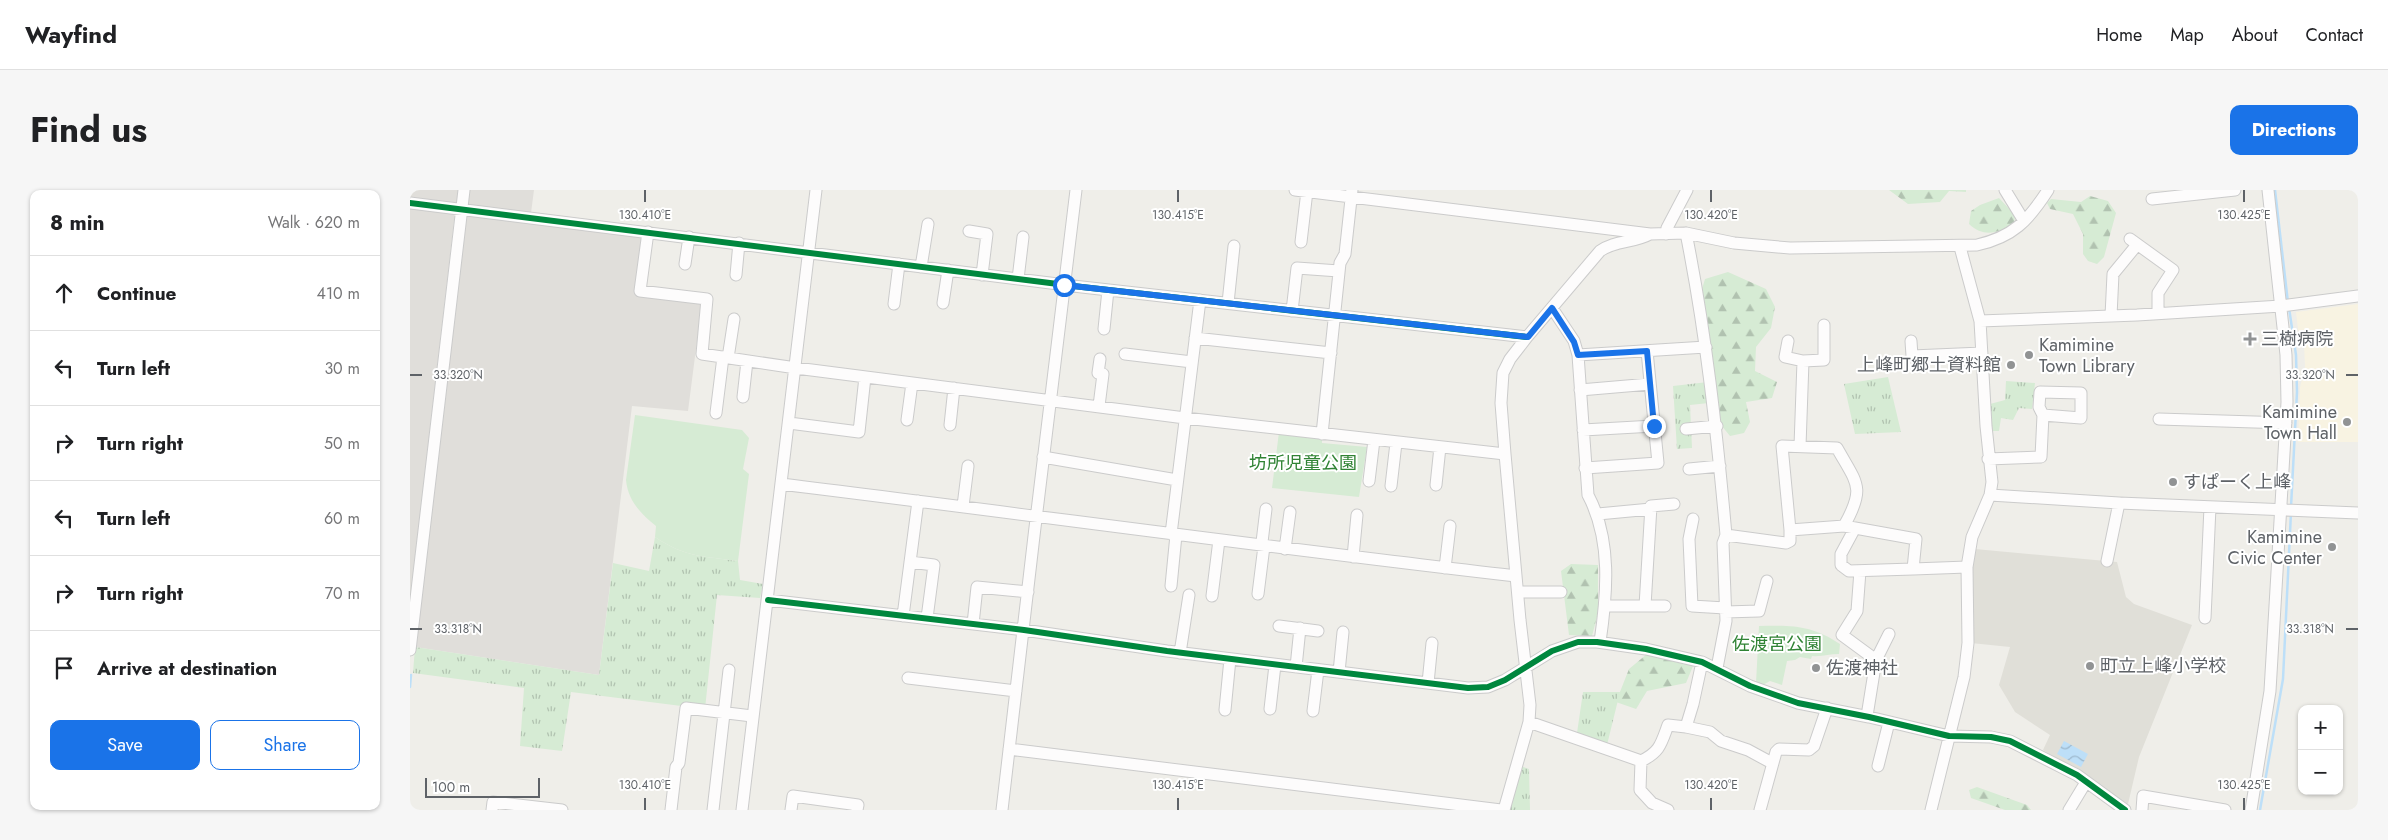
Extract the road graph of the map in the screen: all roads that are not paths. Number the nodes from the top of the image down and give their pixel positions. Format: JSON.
{"nodes":[{"id":1,"x":464,"y":190,"type":"edge"},
{"id":2,"x":816,"y":190,"type":"edge"},
{"id":3,"x":1076,"y":190,"type":"edge"},
{"id":4,"x":1687,"y":190,"type":"edge"},
{"id":5,"x":2005,"y":190,"type":"edge"},
{"id":6,"x":2048,"y":190,"type":"edge"},
{"id":7,"x":2235,"y":190,"type":"edge"},
{"id":8,"x":2268,"y":190,"type":"edge"},
{"id":9,"x":1307,"y":191,"type":"edge"},
{"id":10,"x":1351,"y":193,"type":"edge"},
{"id":11,"x":2152,"y":199,"type":"dead end"},
{"id":12,"x":410,"y":202,"type":"edge"},
{"id":13,"x":462,"y":209,"type":"junction"},
{"id":14,"x":2024,"y":221,"type":"junction"},
{"id":15,"x":928,"y":224,"type":"dead end"},
{"id":16,"x":969,"y":231,"type":"dead end"},
{"id":17,"x":648,"y":232,"type":"junction"},
{"id":18,"x":1686,"y":233,"type":"junction"},
{"id":19,"x":1650,"y":234,"type":"junction"},
{"id":20,"x":1666,"y":234,"type":"junction"},
{"id":21,"x":689,"y":237,"type":"junction"},
{"id":22,"x":1022,"y":237,"type":"dead end"},
{"id":23,"x":1301,"y":242,"type":"dead end"},
{"id":24,"x":739,"y":243,"type":"junction"},
{"id":25,"x":1234,"y":246,"type":"dead end"},
{"id":26,"x":1960,"y":247,"type":"junction"},
{"id":27,"x":809,"y":252,"type":"junction"},
{"id":28,"x":685,"y":264,"type":"dead end"},
{"id":29,"x":899,"y":264,"type":"junction"},
{"id":30,"x":921,"y":267,"type":"junction"},
{"id":31,"x":948,"y":270,"type":"junction"},
{"id":32,"x":1339,"y":271,"type":"junction"},
{"id":33,"x":736,"y":274,"type":"dead end"},
{"id":34,"x":982,"y":275,"type":"junction"},
{"id":35,"x":1018,"y":279,"type":"junction"},
{"id":36,"x":1064,"y":285,"type":"junction"},
{"id":37,"x":1108,"y":290,"type":"junction"},
{"id":38,"x":2358,"y":296,"type":"edge"},
{"id":39,"x":1200,"y":300,"type":"junction"},
{"id":40,"x":943,"y":303,"type":"dead end"},
{"id":41,"x":894,"y":304,"type":"dead end"},
{"id":42,"x":1228,"y":304,"type":"junction"},
{"id":43,"x":2281,"y":306,"type":"junction"},
{"id":44,"x":1552,"y":308,"type":"junction"},
{"id":45,"x":1292,"y":311,"type":"junction"},
{"id":46,"x":2158,"y":313,"type":"junction"},
{"id":47,"x":1335,"y":315,"type":"junction"},
{"id":48,"x":2111,"y":316,"type":"junction"},
{"id":49,"x":734,"y":319,"type":"dead end"},
{"id":50,"x":1980,"y":321,"type":"junction"},
{"id":51,"x":1824,"y":325,"type":"dead end"},
{"id":52,"x":1104,"y":329,"type":"dead end"},
{"id":53,"x":1528,"y":337,"type":"junction"},
{"id":54,"x":1195,"y":338,"type":"junction"},
{"id":55,"x":1788,"y":341,"type":"dead end"},
{"id":56,"x":1911,"y":341,"type":"dead end"},
{"id":57,"x":1706,"y":346,"type":"junction"},
{"id":58,"x":1647,"y":351,"type":"junction"},
{"id":59,"x":1331,"y":353,"type":"junction"},
{"id":60,"x":1982,"y":353,"type":"junction"},
{"id":61,"x":1125,"y":354,"type":"dead end"},
{"id":62,"x":1578,"y":355,"type":"junction"},
{"id":63,"x":726,"y":358,"type":"junction"},
{"id":64,"x":1100,"y":359,"type":"dead end"},
{"id":65,"x":747,"y":361,"type":"junction"},
{"id":66,"x":1803,"y":361,"type":"junction"},
{"id":67,"x":1192,"y":362,"type":"junction"},
{"id":68,"x":796,"y":368,"type":"junction"},
{"id":69,"x":865,"y":377,"type":"junction"},
{"id":70,"x":912,"y":383,"type":"junction"},
{"id":71,"x":1650,"y":384,"type":"junction"},
{"id":72,"x":954,"y":388,"type":"junction"},
{"id":73,"x":1580,"y":390,"type":"junction"},
{"id":74,"x":743,"y":398,"type":"dead end"},
{"id":75,"x":1049,"y":399,"type":"junction"},
{"id":76,"x":1099,"y":406,"type":"junction"},
{"id":77,"x":716,"y":413,"type":"dead end"},
{"id":78,"x":2044,"y":415,"type":"dead end"},
{"id":79,"x":1185,"y":418,"type":"junction"},
{"id":80,"x":2159,"y":419,"type":"dead end"},
{"id":81,"x":907,"y":420,"type":"dead end"},
{"id":82,"x":789,"y":424,"type":"junction"},
{"id":83,"x":2286,"y":424,"type":"junction"},
{"id":84,"x":950,"y":425,"type":"dead end"},
{"id":85,"x":1654,"y":426,"type":"junction"},
{"id":86,"x":1717,"y":426,"type":"junction"},
{"id":87,"x":1686,"y":428,"type":"dead end"},
{"id":88,"x":1583,"y":430,"type":"junction"},
{"id":89,"x":1322,"y":434,"type":"junction"},
{"id":90,"x":1374,"y":440,"type":"junction"},
{"id":91,"x":1396,"y":443,"type":"junction"},
{"id":92,"x":1800,"y":446,"type":"junction"},
{"id":93,"x":1440,"y":447,"type":"junction"},
{"id":94,"x":1505,"y":454,"type":"junction"},
{"id":95,"x":1043,"y":457,"type":"junction"},
{"id":96,"x":1988,"y":459,"type":"junction"},
{"id":97,"x":968,"y":466,"type":"dead end"},
{"id":98,"x":1720,"y":466,"type":"junction"},
{"id":99,"x":1585,"y":468,"type":"junction"},
{"id":100,"x":1689,"y":469,"type":"dead end"},
{"id":101,"x":1177,"y":480,"type":"junction"},
{"id":102,"x":1369,"y":481,"type":"dead end"},
{"id":103,"x":781,"y":484,"type":"junction"},
{"id":104,"x":1436,"y":485,"type":"dead end"},
{"id":105,"x":1391,"y":486,"type":"dead end"},
{"id":106,"x":1990,"y":495,"type":"junction"},
{"id":107,"x":918,"y":501,"type":"junction"},
{"id":108,"x":2118,"y":503,"type":"junction"},
{"id":109,"x":1674,"y":504,"type":"dead end"},
{"id":110,"x":963,"y":506,"type":"junction"},
{"id":111,"x":2210,"y":507,"type":"junction"},
{"id":112,"x":1266,"y":510,"type":"dead end"},
{"id":113,"x":1651,"y":510,"type":"junction"},
{"id":114,"x":2287,"y":510,"type":"junction"},
{"id":115,"x":1290,"y":512,"type":"dead end"},
{"id":116,"x":2358,"y":513,"type":"edge"},
{"id":117,"x":1598,"y":514,"type":"junction"},
{"id":118,"x":1036,"y":515,"type":"junction"},
{"id":119,"x":1357,"y":515,"type":"dead end"},
{"id":120,"x":1693,"y":519,"type":"dead end"},
{"id":121,"x":1450,"y":526,"type":"dead end"},
{"id":122,"x":1849,"y":527,"type":"junction"},
{"id":123,"x":1790,"y":530,"type":"junction"},
{"id":124,"x":1173,"y":534,"type":"junction"},
{"id":125,"x":1726,"y":535,"type":"junction"},
{"id":126,"x":1219,"y":540,"type":"junction"},
{"id":127,"x":1264,"y":546,"type":"junction"},
{"id":128,"x":1285,"y":549,"type":"junction"},
{"id":129,"x":1353,"y":557,"type":"junction"},
{"id":130,"x":2107,"y":561,"type":"dead end"},
{"id":131,"x":910,"y":562,"type":"junction"},
{"id":132,"x":1967,"y":567,"type":"junction"},
{"id":133,"x":1445,"y":568,"type":"junction"},
{"id":134,"x":1913,"y":569,"type":"junction"},
{"id":135,"x":1860,"y":571,"type":"junction"},
{"id":136,"x":1516,"y":576,"type":"junction"},
{"id":137,"x":1767,"y":581,"type":"dead end"},
{"id":138,"x":1171,"y":586,"type":"dead end"},
{"id":139,"x":1028,"y":592,"type":"junction"},
{"id":140,"x":1518,"y":592,"type":"junction"},
{"id":141,"x":1561,"y":592,"type":"dead end"},
{"id":142,"x":1258,"y":594,"type":"dead end"},
{"id":143,"x":1189,"y":595,"type":"dead end"},
{"id":144,"x":1212,"y":596,"type":"dead end"},
{"id":145,"x":768,"y":600,"type":"junction"},
{"id":146,"x":1605,"y":606,"type":"junction"},
{"id":147,"x":1645,"y":606,"type":"junction"},
{"id":148,"x":1665,"y":606,"type":"dead end"},
{"id":149,"x":1725,"y":610,"type":"junction"},
{"id":150,"x":903,"y":616,"type":"junction"},
{"id":151,"x":927,"y":618,"type":"junction"},
{"id":152,"x":2205,"y":618,"type":"dead end"},
{"id":153,"x":973,"y":624,"type":"junction"},
{"id":154,"x":1278,"y":626,"type":"dead end"},
{"id":155,"x":1300,"y":628,"type":"junction"},
{"id":156,"x":1024,"y":630,"type":"junction"},
{"id":157,"x":1318,"y":631,"type":"dead end"},
{"id":158,"x":1343,"y":632,"type":"dead end"},
{"id":159,"x":1889,"y":634,"type":"dead end"},
{"id":160,"x":1600,"y":642,"type":"junction"},
{"id":161,"x":1432,"y":643,"type":"dead end"},
{"id":162,"x":410,"y":650,"type":"edge"},
{"id":163,"x":1180,"y":653,"type":"junction"},
{"id":164,"x":1230,"y":659,"type":"junction"},
{"id":165,"x":1876,"y":660,"type":"junction"},
{"id":166,"x":1702,"y":662,"type":"junction"},
{"id":167,"x":1275,"y":664,"type":"junction"},
{"id":168,"x":1525,"y":666,"type":"junction"},
{"id":169,"x":1296,"y":667,"type":"junction"},
{"id":170,"x":1717,"y":668,"type":"junction"},
{"id":171,"x":730,"y":670,"type":"dead end"},
{"id":172,"x":1318,"y":670,"type":"junction"},
{"id":173,"x":1338,"y":672,"type":"junction"},
{"id":174,"x":908,"y":678,"type":"dead end"},
{"id":175,"x":1428,"y":683,"type":"junction"},
{"id":176,"x":1016,"y":691,"type":"junction"},
{"id":177,"x":1827,"y":708,"type":"junction"},
{"id":178,"x":1225,"y":710,"type":"dead end"},
{"id":179,"x":1270,"y":710,"type":"dead end"},
{"id":180,"x":1313,"y":711,"type":"dead end"},
{"id":181,"x":725,"y":713,"type":"junction"},
{"id":182,"x":752,"y":716,"type":"junction"},
{"id":183,"x":1867,"y":716,"type":"junction"},
{"id":184,"x":1529,"y":722,"type":"junction"},
{"id":185,"x":1889,"y":722,"type":"junction"},
{"id":186,"x":1686,"y":727,"type":"junction"},
{"id":187,"x":1949,"y":736,"type":"junction"},
{"id":188,"x":1009,"y":749,"type":"junction"},
{"id":189,"x":1641,"y":761,"type":"junction"},
{"id":190,"x":1772,"y":763,"type":"junction"},
{"id":191,"x":1878,"y":766,"type":"dead end"},
{"id":192,"x":2086,"y":782,"type":"junction"},
{"id":193,"x":2120,"y":808,"type":"edge"},
{"id":194,"x":492,"y":810,"type":"edge"},
{"id":195,"x":562,"y":810,"type":"edge"},
{"id":196,"x":671,"y":810,"type":"edge"},
{"id":197,"x":713,"y":810,"type":"edge"},
{"id":198,"x":742,"y":810,"type":"edge"},
{"id":199,"x":791,"y":810,"type":"edge"},
{"id":200,"x":857,"y":810,"type":"edge"},
{"id":201,"x":1002,"y":810,"type":"edge"},
{"id":202,"x":1502,"y":810,"type":"edge"},
{"id":203,"x":1668,"y":810,"type":"edge"},
{"id":204,"x":1760,"y":810,"type":"edge"},
{"id":205,"x":1931,"y":810,"type":"edge"},
{"id":206,"x":2069,"y":810,"type":"edge"},
{"id":207,"x":2142,"y":810,"type":"edge"},
{"id":208,"x":2225,"y":810,"type":"edge"},
{"id":209,"x":2252,"y":810,"type":"edge"}],
"edges":[{"from":1,"to":13,"type":"street"},
{"from":2,"to":27,"type":"street"},
{"from":3,"to":36,"type":"street"},
{"from":4,"to":20,"type":"street"},
{"from":5,"to":14,"type":"street"},
{"from":6,"to":14,"type":"street"},
{"from":7,"to":11,"type":"street"},
{"from":8,"to":43,"type":"street"},
{"from":9,"to":10,"type":"street"},
{"from":9,"to":23,"type":"street"},
{"from":10,"to":19,"type":"street"},
{"from":10,"to":32,"type":"street"},
{"from":12,"to":13,"type":"street"},
{"from":13,"to":17,"type":"street"},
{"from":13,"to":162,"type":"street"},
{"from":14,"to":26,"type":"street"},
{"from":15,"to":30,"type":"street"},
{"from":16,"to":34,"type":"street"},
{"from":17,"to":21,"type":"street"},
{"from":17,"to":63,"type":"street"},
{"from":18,"to":20,"type":"street"},
{"from":18,"to":26,"type":"street"},
{"from":18,"to":57,"type":"street"},
{"from":19,"to":20,"type":"street"},
{"from":19,"to":44,"type":"street"},
{"from":21,"to":24,"type":"street"},
{"from":21,"to":28,"type":"street"},
{"from":22,"to":35,"type":"street"},
{"from":24,"to":27,"type":"street"},
{"from":24,"to":33,"type":"street"},
{"from":25,"to":42,"type":"street"},
{"from":26,"to":50,"type":"street"},
{"from":27,"to":29,"type":"street"},
{"from":27,"to":68,"type":"street"},
{"from":29,"to":30,"type":"street"},
{"from":29,"to":41,"type":"street"},
{"from":30,"to":31,"type":"street"},
{"from":31,"to":34,"type":"street"},
{"from":31,"to":40,"type":"street"},
{"from":32,"to":45,"type":"street"},
{"from":32,"to":47,"type":"street"},
{"from":34,"to":35,"type":"street"},
{"from":35,"to":36,"type":"street"},
{"from":36,"to":37,"type":"street"},
{"from":36,"to":75,"type":"street"},
{"from":37,"to":39,"type":"street"},
{"from":37,"to":52,"type":"street"},
{"from":38,"to":43,"type":"street"},
{"from":39,"to":42,"type":"street"},
{"from":39,"to":54,"type":"street"},
{"from":42,"to":45,"type":"street"},
{"from":43,"to":46,"type":"street"},
{"from":43,"to":83,"type":"street"},
{"from":44,"to":53,"type":"street"},
{"from":44,"to":62,"type":"street"},
{"from":45,"to":47,"type":"street"},
{"from":46,"to":48,"type":"street"},
{"from":46,"to":48,"type":"street"},
{"from":47,"to":53,"type":"street"},
{"from":47,"to":59,"type":"street"},
{"from":48,"to":50,"type":"street"},
{"from":49,"to":63,"type":"street"},
{"from":50,"to":60,"type":"street"},
{"from":51,"to":66,"type":"street"},
{"from":53,"to":94,"type":"street"},
{"from":54,"to":59,"type":"street"},
{"from":54,"to":67,"type":"street"},
{"from":55,"to":66,"type":"street"},
{"from":56,"to":60,"type":"street"},
{"from":57,"to":58,"type":"street"},
{"from":57,"to":86,"type":"street"},
{"from":58,"to":62,"type":"street"},
{"from":58,"to":71,"type":"street"},
{"from":59,"to":89,"type":"street"},
{"from":60,"to":96,"type":"street"},
{"from":61,"to":67,"type":"street"},
{"from":62,"to":73,"type":"street"},
{"from":63,"to":65,"type":"street"},
{"from":63,"to":77,"type":"street"},
{"from":64,"to":76,"type":"street"},
{"from":65,"to":68,"type":"street"},
{"from":65,"to":74,"type":"street"},
{"from":66,"to":92,"type":"street"},
{"from":67,"to":79,"type":"street"},
{"from":68,"to":69,"type":"street"},
{"from":68,"to":82,"type":"street"},
{"from":69,"to":70,"type":"street"},
{"from":69,"to":82,"type":"street"},
{"from":70,"to":72,"type":"street"},
{"from":70,"to":81,"type":"street"},
{"from":71,"to":73,"type":"street"},
{"from":71,"to":85,"type":"street"},
{"from":72,"to":75,"type":"street"},
{"from":72,"to":84,"type":"street"},
{"from":73,"to":88,"type":"street"},
{"from":75,"to":76,"type":"street"},
{"from":75,"to":95,"type":"street"},
{"from":76,"to":79,"type":"street"},
{"from":78,"to":96,"type":"street"},
{"from":79,"to":89,"type":"street"},
{"from":79,"to":101,"type":"street"},
{"from":80,"to":83,"type":"street"},
{"from":82,"to":103,"type":"street"},
{"from":83,"to":114,"type":"street"},
{"from":85,"to":88,"type":"street"},
{"from":85,"to":99,"type":"street"},
{"from":86,"to":87,"type":"street"},
{"from":86,"to":98,"type":"street"},
{"from":88,"to":99,"type":"street"},
{"from":89,"to":90,"type":"street"},
{"from":90,"to":91,"type":"street"},
{"from":90,"to":102,"type":"street"},
{"from":91,"to":93,"type":"street"},
{"from":91,"to":105,"type":"street"},
{"from":92,"to":122,"type":"street"},
{"from":92,"to":123,"type":"street"},
{"from":93,"to":94,"type":"street"},
{"from":93,"to":104,"type":"street"},
{"from":94,"to":136,"type":"street"},
{"from":95,"to":101,"type":"street"},
{"from":95,"to":118,"type":"street"},
{"from":96,"to":106,"type":"street"},
{"from":97,"to":110,"type":"street"},
{"from":98,"to":100,"type":"street"},
{"from":98,"to":125,"type":"street"},
{"from":99,"to":117,"type":"street"},
{"from":101,"to":124,"type":"street"},
{"from":103,"to":107,"type":"street"},
{"from":103,"to":145,"type":"street"},
{"from":106,"to":108,"type":"street"},
{"from":106,"to":132,"type":"street"},
{"from":107,"to":110,"type":"street"},
{"from":107,"to":131,"type":"street"},
{"from":108,"to":111,"type":"street"},
{"from":108,"to":130,"type":"street"},
{"from":109,"to":113,"type":"street"},
{"from":110,"to":118,"type":"street"},
{"from":111,"to":114,"type":"street"},
{"from":111,"to":152,"type":"street"},
{"from":112,"to":127,"type":"street"},
{"from":113,"to":117,"type":"street"},
{"from":113,"to":147,"type":"street"},
{"from":114,"to":116,"type":"street"},
{"from":114,"to":209,"type":"street"},
{"from":115,"to":128,"type":"street"},
{"from":117,"to":146,"type":"street"},
{"from":118,"to":124,"type":"street"},
{"from":118,"to":139,"type":"street"},
{"from":119,"to":129,"type":"street"},
{"from":120,"to":149,"type":"street"},
{"from":121,"to":133,"type":"street"},
{"from":122,"to":123,"type":"street"},
{"from":122,"to":134,"type":"street"},
{"from":122,"to":135,"type":"street"},
{"from":123,"to":125,"type":"street"},
{"from":124,"to":126,"type":"street"},
{"from":124,"to":138,"type":"street"},
{"from":125,"to":149,"type":"street"},
{"from":126,"to":127,"type":"street"},
{"from":126,"to":144,"type":"street"},
{"from":127,"to":128,"type":"street"},
{"from":127,"to":142,"type":"street"},
{"from":128,"to":129,"type":"street"},
{"from":129,"to":133,"type":"street"},
{"from":131,"to":150,"type":"street"},
{"from":131,"to":151,"type":"street"},
{"from":132,"to":134,"type":"street"},
{"from":132,"to":187,"type":"street"},
{"from":133,"to":136,"type":"street"},
{"from":134,"to":135,"type":"street"},
{"from":135,"to":165,"type":"street"},
{"from":136,"to":140,"type":"street"},
{"from":137,"to":149,"type":"street"},
{"from":139,"to":153,"type":"street"},
{"from":139,"to":156,"type":"street"},
{"from":140,"to":141,"type":"street"},
{"from":140,"to":168,"type":"street"},
{"from":143,"to":163,"type":"street"},
{"from":145,"to":150,"type":"street"},
{"from":145,"to":182,"type":"street"},
{"from":146,"to":147,"type":"street"},
{"from":146,"to":160,"type":"street"},
{"from":147,"to":148,"type":"street"},
{"from":149,"to":170,"type":"street"},
{"from":150,"to":151,"type":"street"},
{"from":151,"to":153,"type":"street"},
{"from":153,"to":156,"type":"street"},
{"from":154,"to":155,"type":"street"},
{"from":155,"to":157,"type":"street"},
{"from":155,"to":169,"type":"street"},
{"from":156,"to":163,"type":"street"},
{"from":156,"to":176,"type":"street"},
{"from":158,"to":173,"type":"street"},
{"from":159,"to":165,"type":"street"},
{"from":160,"to":166,"type":"street"},
{"from":160,"to":168,"type":"street"},
{"from":161,"to":175,"type":"street"},
{"from":163,"to":164,"type":"street"},
{"from":164,"to":167,"type":"street"},
{"from":164,"to":178,"type":"street"},
{"from":165,"to":183,"type":"street"},
{"from":166,"to":170,"type":"street"},
{"from":166,"to":186,"type":"street"},
{"from":167,"to":169,"type":"street"},
{"from":167,"to":179,"type":"street"},
{"from":168,"to":175,"type":"street"},
{"from":168,"to":184,"type":"street"},
{"from":169,"to":172,"type":"street"},
{"from":170,"to":177,"type":"street"},
{"from":171,"to":181,"type":"street"},
{"from":172,"to":173,"type":"street"},
{"from":172,"to":180,"type":"street"},
{"from":173,"to":175,"type":"street"},
{"from":174,"to":176,"type":"street"},
{"from":176,"to":188,"type":"street"},
{"from":177,"to":183,"type":"street"},
{"from":177,"to":190,"type":"street"},
{"from":181,"to":182,"type":"street"},
{"from":181,"to":196,"type":"street"},
{"from":181,"to":197,"type":"street"},
{"from":182,"to":198,"type":"street"},
{"from":183,"to":185,"type":"street"},
{"from":184,"to":189,"type":"street"},
{"from":184,"to":202,"type":"street"},
{"from":185,"to":187,"type":"street"},
{"from":185,"to":191,"type":"street"},
{"from":186,"to":189,"type":"street"},
{"from":186,"to":190,"type":"street"},
{"from":187,"to":192,"type":"street"},
{"from":187,"to":205,"type":"street"},
{"from":188,"to":201,"type":"street"},
{"from":188,"to":202,"type":"street"},
{"from":189,"to":203,"type":"street"},
{"from":190,"to":204,"type":"street"},
{"from":192,"to":193,"type":"street"},
{"from":192,"to":206,"type":"street"},
{"from":194,"to":195,"type":"street"},
{"from":199,"to":200,"type":"street"},
{"from":207,"to":208,"type":"street"}]}
